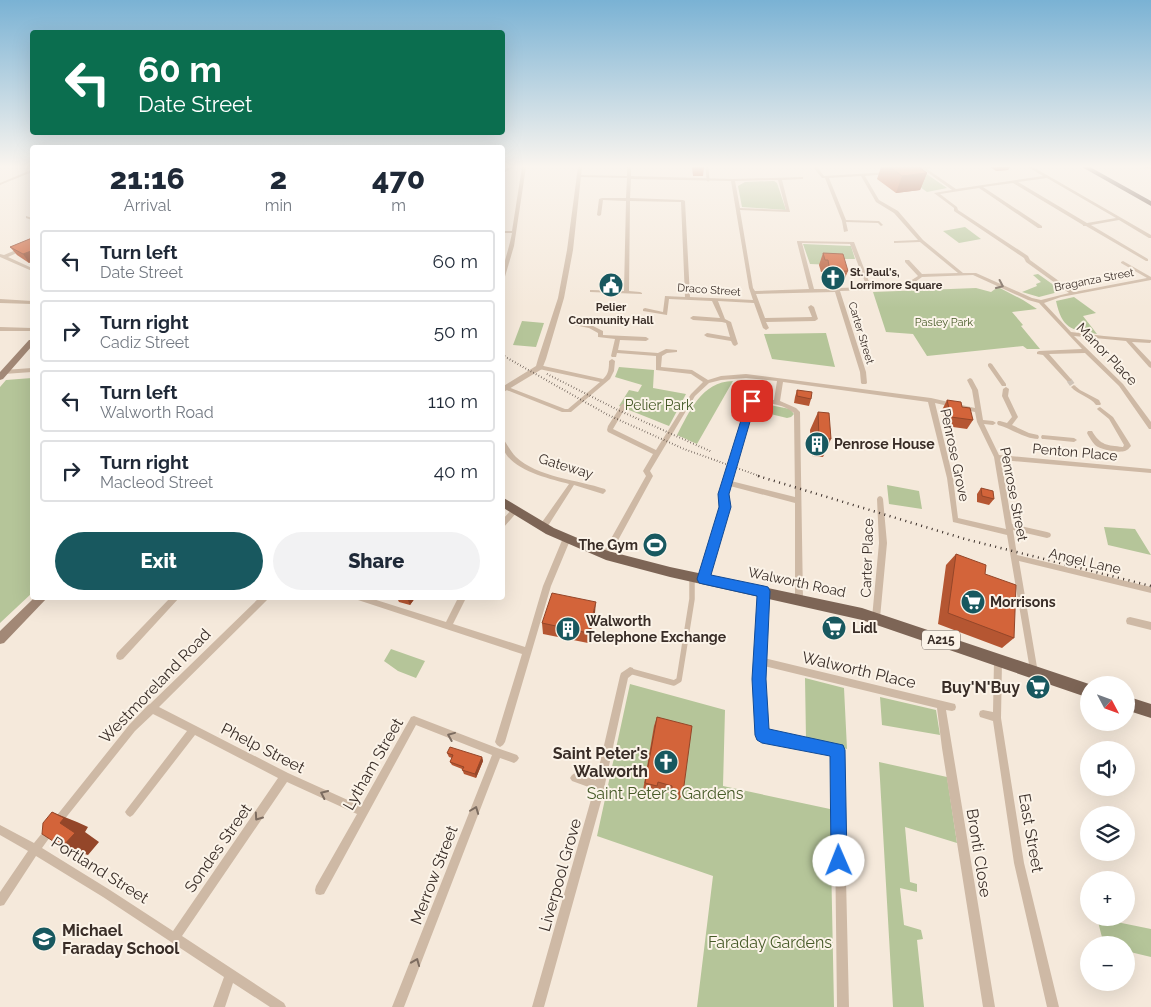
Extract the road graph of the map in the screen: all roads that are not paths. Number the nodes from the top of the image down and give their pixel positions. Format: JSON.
{"nodes":[{"id":1,"x":517,"y":214,"type":"edge"},
{"id":2,"x":574,"y":214,"type":"edge"},
{"id":3,"x":629,"y":214,"type":"edge"},
{"id":4,"x":685,"y":214,"type":"edge"},
{"id":5,"x":738,"y":214,"type":"edge"},
{"id":6,"x":841,"y":214,"type":"edge"},
{"id":7,"x":898,"y":214,"type":"edge"},
{"id":8,"x":964,"y":214,"type":"edge"},
{"id":9,"x":1020,"y":214,"type":"edge"},
{"id":10,"x":1067,"y":214,"type":"edge"},
{"id":11,"x":1111,"y":214,"type":"edge"},
{"id":12,"x":1120,"y":219,"type":"junction"},
{"id":13,"x":844,"y":221,"type":"junction"},
{"id":14,"x":879,"y":222,"type":"dead end"},
{"id":15,"x":1085,"y":225,"type":"junction"},
{"id":16,"x":1040,"y":227,"type":"dead end"},
{"id":17,"x":846,"y":231,"type":"dead end"},
{"id":18,"x":505,"y":232,"type":"edge"},
{"id":19,"x":514,"y":232,"type":"junction"},
{"id":20,"x":1151,"y":237,"type":"edge"},
{"id":21,"x":921,"y":241,"type":"junction"},
{"id":22,"x":896,"y":242,"type":"dead end"},
{"id":23,"x":30,"y":246,"type":"edge"},
{"id":24,"x":1139,"y":249,"type":"dead end"},
{"id":25,"x":1130,"y":251,"type":"junction"},
{"id":26,"x":2,"y":256,"type":"edge"},
{"id":27,"x":1026,"y":257,"type":"junction"},
{"id":28,"x":1146,"y":260,"type":"dead end"},
{"id":29,"x":907,"y":261,"type":"dead end"},
{"id":30,"x":1123,"y":262,"type":"dead end"},
{"id":31,"x":30,"y":269,"type":"edge"},
{"id":32,"x":505,"y":273,"type":"edge"},
{"id":33,"x":963,"y":275,"type":"junction"},
{"id":34,"x":921,"y":276,"type":"junction"},
{"id":35,"x":1151,"y":279,"type":"edge"},
{"id":36,"x":906,"y":286,"type":"dead end"},
{"id":37,"x":891,"y":288,"type":"dead end"},
{"id":38,"x":592,"y":290,"type":"dead end"},
{"id":39,"x":837,"y":290,"type":"junction"},
{"id":40,"x":870,"y":290,"type":"junction"},
{"id":41,"x":812,"y":291,"type":"junction"},
{"id":42,"x":626,"y":292,"type":"junction"},
{"id":43,"x":1081,"y":292,"type":"junction"},
{"id":44,"x":640,"y":293,"type":"dead end"},
{"id":45,"x":753,"y":293,"type":"junction"},
{"id":46,"x":1074,"y":294,"type":"junction"},
{"id":47,"x":688,"y":299,"type":"junction"},
{"id":48,"x":0,"y":301,"type":"edge"},
{"id":49,"x":715,"y":301,"type":"junction"},
{"id":50,"x":756,"y":302,"type":"junction"},
{"id":51,"x":1041,"y":302,"type":"junction"},
{"id":52,"x":30,"y":303,"type":"edge"},
{"id":53,"x":811,"y":307,"type":"dead end"},
{"id":54,"x":645,"y":310,"type":"dead end"},
{"id":55,"x":693,"y":318,"type":"dead end"},
{"id":56,"x":723,"y":320,"type":"junction"},
{"id":57,"x":763,"y":320,"type":"junction"},
{"id":58,"x":591,"y":327,"type":"dead end"},
{"id":59,"x":766,"y":328,"type":"dead end"},
{"id":60,"x":0,"y":330,"type":"edge"},
{"id":61,"x":30,"y":330,"type":"edge"},
{"id":62,"x":1070,"y":334,"type":"junction"},
{"id":63,"x":707,"y":335,"type":"dead end"},
{"id":64,"x":615,"y":337,"type":"junction"},
{"id":65,"x":646,"y":339,"type":"dead end"},
{"id":66,"x":1128,"y":340,"type":"junction"},
{"id":67,"x":1150,"y":341,"type":"edge"},
{"id":68,"x":30,"y":344,"type":"edge"},
{"id":69,"x":675,"y":351,"type":"dead end"},
{"id":70,"x":1086,"y":351,"type":"junction"},
{"id":71,"x":659,"y":355,"type":"junction"},
{"id":72,"x":614,"y":356,"type":"junction"},
{"id":73,"x":990,"y":365,"type":"dead end"},
{"id":74,"x":1151,"y":366,"type":"edge"},
{"id":75,"x":539,"y":367,"type":"junction"},
{"id":76,"x":30,"y":370,"type":"edge"},
{"id":77,"x":1,"y":375,"type":"edge"},
{"id":78,"x":780,"y":380,"type":"junction"},
{"id":79,"x":970,"y":380,"type":"dead end"},
{"id":80,"x":1069,"y":380,"type":"tunnel mouth"},
{"id":81,"x":605,"y":381,"type":"junction"},
{"id":82,"x":707,"y":382,"type":"junction"},
{"id":83,"x":864,"y":383,"type":"dead end"},
{"id":84,"x":1074,"y":387,"type":"tunnel mouth"},
{"id":85,"x":505,"y":388,"type":"edge"},
{"id":86,"x":505,"y":389,"type":"edge"},
{"id":87,"x":931,"y":400,"type":"junction"},
{"id":88,"x":776,"y":403,"type":"junction"},
{"id":89,"x":624,"y":406,"type":"dead end"},
{"id":90,"x":978,"y":411,"type":"junction"},
{"id":91,"x":1149,"y":420,"type":"edge"},
{"id":92,"x":980,"y":422,"type":"junction"},
{"id":93,"x":993,"y":423,"type":"dead end"},
{"id":94,"x":1000,"y":423,"type":"dead end"},
{"id":95,"x":1009,"y":425,"type":"junction"},
{"id":96,"x":1151,"y":427,"type":"edge"},
{"id":97,"x":1090,"y":433,"type":"dead end"},
{"id":98,"x":1036,"y":437,"type":"dead end"},
{"id":99,"x":1044,"y":437,"type":"dead end"},
{"id":100,"x":1074,"y":440,"type":"dead end"},
{"id":101,"x":505,"y":446,"type":"edge"},
{"id":102,"x":657,"y":454,"type":"junction"},
{"id":103,"x":997,"y":457,"type":"junction"},
{"id":104,"x":1151,"y":471,"type":"edge"},
{"id":105,"x":942,"y":482,"type":"dead end"},
{"id":106,"x":951,"y":483,"type":"junction"},
{"id":107,"x":727,"y":484,"type":"junction"},
{"id":108,"x":570,"y":486,"type":"dead end"},
{"id":109,"x":603,"y":491,"type":"dead end"},
{"id":110,"x":880,"y":499,"type":"dead end"},
{"id":111,"x":798,"y":501,"type":"junction"},
{"id":112,"x":505,"y":503,"type":"edge"},
{"id":113,"x":514,"y":510,"type":"junction"},
{"id":114,"x":505,"y":521,"type":"edge"},
{"id":115,"x":544,"y":528,"type":"junction"},
{"id":116,"x":1009,"y":529,"type":"junction"},
{"id":117,"x":1047,"y":535,"type":"dead end"},
{"id":118,"x":567,"y":538,"type":"junction"},
{"id":119,"x":606,"y":555,"type":"junction"},
{"id":120,"x":1014,"y":557,"type":"junction"},
{"id":121,"x":698,"y":578,"type":"junction"},
{"id":122,"x":1151,"y":590,"type":"edge"},
{"id":123,"x":764,"y":591,"type":"junction"},
{"id":124,"x":800,"y":599,"type":"junction"},
{"id":125,"x":39,"y":600,"type":"edge"},
{"id":126,"x":173,"y":600,"type":"edge"},
{"id":127,"x":262,"y":600,"type":"edge"},
{"id":128,"x":367,"y":600,"type":"edge"},
{"id":129,"x":461,"y":600,"type":"edge"},
{"id":130,"x":876,"y":618,"type":"junction"},
{"id":131,"x":1130,"y":621,"type":"dead end"},
{"id":132,"x":1151,"y":626,"type":"edge"},
{"id":133,"x":448,"y":627,"type":"junction"},
{"id":134,"x":0,"y":639,"type":"edge"},
{"id":135,"x":528,"y":652,"type":"junction"},
{"id":136,"x":120,"y":656,"type":"dead end"},
{"id":137,"x":760,"y":661,"type":"junction"},
{"id":138,"x":998,"y":661,"type":"junction"},
{"id":139,"x":630,"y":671,"type":"joint"},
{"id":140,"x":1034,"y":674,"type":"junction"},
{"id":141,"x":1080,"y":688,"type":"edge"},
{"id":142,"x":941,"y":704,"type":"junction"},
{"id":143,"x":1135,"y":706,"type":"edge"},
{"id":144,"x":952,"y":707,"type":"dead end"},
{"id":145,"x":151,"y":708,"type":"junction"},
{"id":146,"x":1151,"y":711,"type":"edge"},
{"id":147,"x":983,"y":714,"type":"dead end"},
{"id":148,"x":997,"y":718,"type":"junction"},
{"id":149,"x":194,"y":730,"type":"junction"},
{"id":150,"x":500,"y":742,"type":"dead end"},
{"id":151,"x":497,"y":753,"type":"junction"},
{"id":152,"x":514,"y":758,"type":"dead end"},
{"id":153,"x":286,"y":776,"type":"junction"},
{"id":154,"x":575,"y":778,"type":"dead end"},
{"id":155,"x":600,"y":786,"type":"junction"},
{"id":156,"x":130,"y":812,"type":"dead end"},
{"id":157,"x":363,"y":812,"type":"junction"},
{"id":158,"x":0,"y":830,"type":"edge"},
{"id":159,"x":36,"y":849,"type":"junction"},
{"id":160,"x":320,"y":890,"type":"dead end"},
{"id":161,"x":0,"y":901,"type":"edge"},
{"id":162,"x":174,"y":938,"type":"junction"},
{"id":163,"x":230,"y":976,"type":"junction"},
{"id":164,"x":219,"y":1007,"type":"edge"},
{"id":165,"x":280,"y":1007,"type":"edge"},
{"id":166,"x":398,"y":1007,"type":"edge"},
{"id":167,"x":538,"y":1007,"type":"edge"},
{"id":168,"x":843,"y":1007,"type":"edge"},
{"id":169,"x":989,"y":1007,"type":"edge"},
{"id":170,"x":1053,"y":1007,"type":"edge"}],
"edges":[{"from":1,"to":19,"type":"street"},
{"from":2,"to":75,"type":"street"},
{"from":3,"to":42,"type":"street"},
{"from":4,"to":47,"type":"street"},
{"from":5,"to":45,"type":"street"},
{"from":6,"to":13,"type":"street"},
{"from":7,"to":21,"type":"street"},
{"from":8,"to":27,"type":"street"},
{"from":9,"to":16,"type":"street"},
{"from":10,"to":15,"type":"street"},
{"from":11,"to":12,"type":"street"},
{"from":12,"to":15,"type":"street"},
{"from":12,"to":20,"type":"street"},
{"from":13,"to":14,"type":"street"},
{"from":13,"to":17,"type":"street"},
{"from":15,"to":25,"type":"street"},
{"from":18,"to":19,"type":"street"},
{"from":19,"to":32,"type":"street"},
{"from":21,"to":22,"type":"street"},
{"from":21,"to":33,"type":"street"},
{"from":23,"to":26,"type":"street"},
{"from":24,"to":25,"type":"street"},
{"from":25,"to":28,"type":"street"},
{"from":26,"to":31,"type":"street"},
{"from":27,"to":43,"type":"street"},
{"from":27,"to":46,"type":"street"},
{"from":29,"to":34,"type":"street"},
{"from":30,"to":35,"type":"street"},
{"from":33,"to":34,"type":"street"},
{"from":33,"to":51,"type":"street","one_way":true},
{"from":34,"to":36,"type":"street"},
{"from":35,"to":43,"type":"street","name":"Braganza Street"},
{"from":37,"to":40,"type":"street"},
{"from":38,"to":42,"type":"street"},
{"from":39,"to":40,"type":"street"},
{"from":39,"to":41,"type":"street"},
{"from":39,"to":83,"type":"street","name":"Carter Street"},
{"from":40,"to":41,"type":"street"},
{"from":41,"to":45,"type":"street"},
{"from":42,"to":44,"type":"street"},
{"from":43,"to":46,"type":"street","name":"Braganza Street"},
{"from":45,"to":50,"type":"street"},
{"from":46,"to":51,"type":"street","name":"Braganza Street"},
{"from":47,"to":49,"type":"street","name":"Draco Street"},
{"from":47,"to":54,"type":"street","name":"Draco Street"},
{"from":48,"to":52,"type":"street"},
{"from":49,"to":50,"type":"street","name":"Draco Street"},
{"from":49,"to":56,"type":"street"},
{"from":50,"to":57,"type":"street"},
{"from":51,"to":62,"type":"street","name":"Manor Place"},
{"from":53,"to":57,"type":"street"},
{"from":55,"to":56,"type":"street"},
{"from":56,"to":63,"type":"street"},
{"from":57,"to":59,"type":"street"},
{"from":58,"to":64,"type":"street"},
{"from":60,"to":61,"type":"street"},
{"from":62,"to":66,"type":"street"},
{"from":62,"to":70,"type":"street","name":"Manor Place"},
{"from":64,"to":65,"type":"street"},
{"from":64,"to":72,"type":"street"},
{"from":66,"to":67,"type":"street"},
{"from":66,"to":74,"type":"street"},
{"from":68,"to":77,"type":"main road"},
{"from":69,"to":71,"type":"street"},
{"from":70,"to":80,"type":"street"},
{"from":70,"to":91,"type":"street","name":"Manor Place"},
{"from":71,"to":72,"type":"street"},
{"from":71,"to":82,"type":"street"},
{"from":72,"to":81,"type":"street"},
{"from":73,"to":95,"type":"street"},
{"from":75,"to":81,"type":"street"},
{"from":75,"to":85,"type":"street"},
{"from":76,"to":77,"type":"street"},
{"from":78,"to":82,"type":"street"},
{"from":78,"to":87,"type":"street"},
{"from":78,"to":88,"type":"street"},
{"from":79,"to":90,"type":"street","name":"Penrose Street"},
{"from":81,"to":86,"type":"street"},
{"from":82,"to":102,"type":"street"},
{"from":84,"to":97,"type":"street"},
{"from":87,"to":90,"type":"street"},
{"from":87,"to":106,"type":"street","name":"Penrose Grove"},
{"from":88,"to":107,"type":"street"},
{"from":88,"to":111,"type":"street"},
{"from":89,"to":102,"type":"street"},
{"from":90,"to":92,"type":"street","name":"Penrose Street"},
{"from":91,"to":96,"type":"street","name":"Manor Place"},
{"from":92,"to":93,"type":"street"},
{"from":92,"to":103,"type":"street","name":"Penrose Street"},
{"from":94,"to":95,"type":"street"},
{"from":95,"to":98,"type":"street"},
{"from":99,"to":100,"type":"street"},
{"from":101,"to":109,"type":"street","name":"Gateway"},
{"from":102,"to":119,"type":"street"},
{"from":103,"to":104,"type":"street","name":"Penton Place"},
{"from":103,"to":116,"type":"street","name":"Penrose Street"},
{"from":105,"to":106,"type":"street"},
{"from":106,"to":116,"type":"street","name":"Penrose Grove"},
{"from":107,"to":111,"type":"street"},
{"from":107,"to":121,"type":"street"},
{"from":108,"to":115,"type":"street","name":"Gateway"},
{"from":110,"to":130,"type":"street","name":"Carter Place"},
{"from":111,"to":124,"type":"street"},
{"from":112,"to":113,"type":"main road","name":"Walworth Road","number":"A215"},
{"from":113,"to":114,"type":"street"},
{"from":113,"to":115,"type":"main road","name":"Walworth Road","number":"A215"},
{"from":115,"to":118,"type":"main road","name":"Walworth Road","number":"A215"},
{"from":116,"to":117,"type":"street"},
{"from":116,"to":120,"type":"street","name":"Penrose Street"},
{"from":118,"to":119,"type":"main road","name":"Walworth Road","number":"A215"},
{"from":118,"to":135,"type":"street"},
{"from":119,"to":121,"type":"main road","name":"Walworth Road","number":"A215"},
{"from":120,"to":122,"type":"street","name":"Angel Lane"},
{"from":120,"to":140,"type":"street","name":"Penrose Street"},
{"from":121,"to":123,"type":"main road","name":"Walworth Road","number":"A215"},
{"from":121,"to":139,"type":"street","name":"Liverpool Grove"},
{"from":123,"to":124,"type":"main road","name":"Walworth Road","number":"A215"},
{"from":123,"to":137,"type":"street"},
{"from":124,"to":130,"type":"main road","name":"Walworth Road","number":"A215"},
{"from":125,"to":134,"type":"main road"},
{"from":126,"to":136,"type":"street"},
{"from":127,"to":145,"type":"street","name":"Westmoreland Road"},
{"from":128,"to":133,"type":"street"},
{"from":129,"to":133,"type":"street"},
{"from":130,"to":138,"type":"main road","name":"Walworth Road","number":"A215"},
{"from":131,"to":132,"type":"street"},
{"from":133,"to":135,"type":"street"},
{"from":135,"to":150,"type":"street"},
{"from":137,"to":142,"type":"street","name":"Walworth Place"},
{"from":137,"to":168,"type":"street"},
{"from":138,"to":140,"type":"main road","name":"Walworth Road","number":"A215"},
{"from":138,"to":148,"type":"street","name":"East Street"},
{"from":139,"to":155,"type":"street","name":"Liverpool Grove"},
{"from":140,"to":141,"type":"main road","name":"Walworth Road","number":"A215"},
{"from":142,"to":144,"type":"street","name":"Walworth Place"},
{"from":142,"to":169,"type":"street","name":"Bronti Close"},
{"from":143,"to":146,"type":"main road"},
{"from":145,"to":149,"type":"street","name":"Phelp Street"},
{"from":145,"to":159,"type":"street","name":"Westmoreland Road"},
{"from":147,"to":148,"type":"street"},
{"from":148,"to":170,"type":"street","name":"East Street"},
{"from":149,"to":153,"type":"street","name":"Phelp Street"},
{"from":149,"to":156,"type":"street"},
{"from":151,"to":152,"type":"street","name":"Lytham Street"},
{"from":151,"to":157,"type":"street","name":"Lytham Street","one_way":true},
{"from":166,"to":151,"type":"street","name":"Merrow Street","one_way":true},
{"from":157,"to":153,"type":"street","name":"Phelp Street","one_way":true},
{"from":153,"to":162,"type":"street","name":"Sondes Street","one_way":true},
{"from":154,"to":155,"type":"street"},
{"from":155,"to":167,"type":"street","name":"Liverpool Grove"},
{"from":157,"to":160,"type":"street","name":"Lytham Street"},
{"from":158,"to":159,"type":"street","name":"Portland Street"},
{"from":159,"to":161,"type":"street","name":"Westmoreland Road"},
{"from":159,"to":162,"type":"street","name":"Portland Street"},
{"from":162,"to":163,"type":"street","name":"Portland Street"},
{"from":163,"to":164,"type":"street"},
{"from":163,"to":165,"type":"street","name":"Portland Street"}]}
